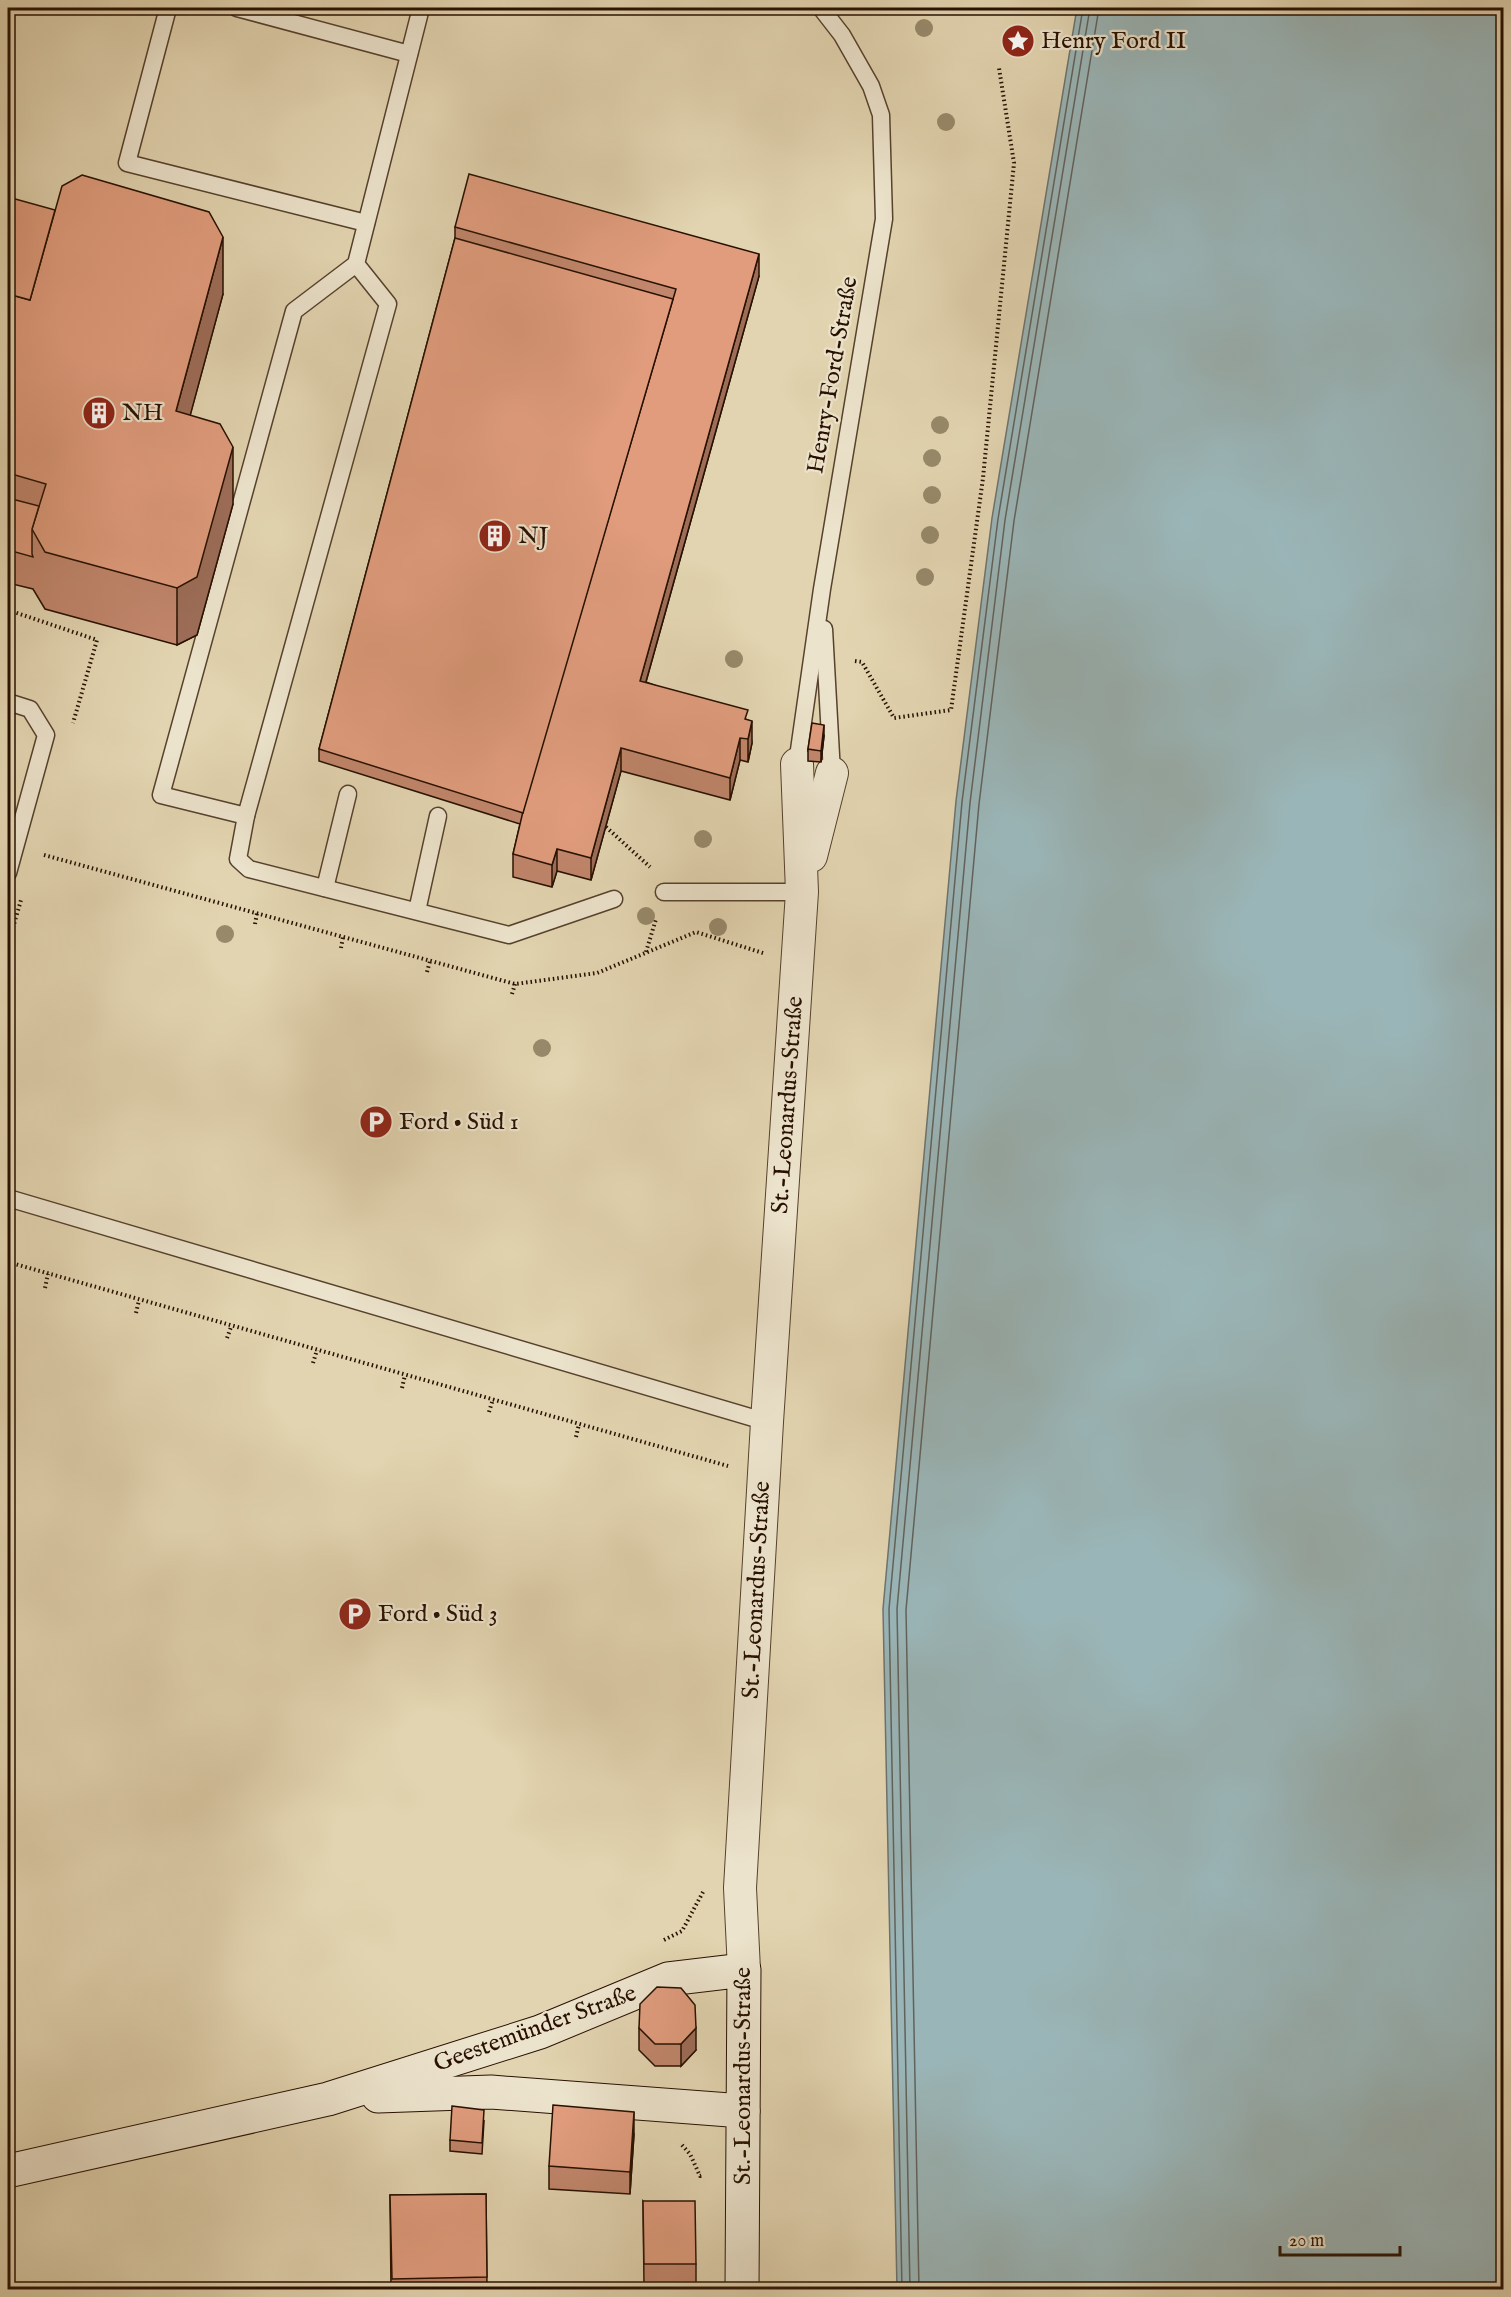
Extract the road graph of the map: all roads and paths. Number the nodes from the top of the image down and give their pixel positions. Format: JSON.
{"nodes":[{"id":1,"x":168,"y":8,"type":"edge"},
{"id":2,"x":237,"y":8,"type":"edge"},
{"id":3,"x":421,"y":8,"type":"edge"},
{"id":4,"x":821,"y":8,"type":"edge"},
{"id":5,"x":409,"y":54,"type":"junction"},
{"id":6,"x":999,"y":68,"type":"dead end"},
{"id":7,"x":366,"y":223,"type":"junction"},
{"id":8,"x":356,"y":264,"type":"junction"},
{"id":9,"x":822,"y":589,"type":"junction"},
{"id":10,"x":825,"y":659,"type":"junction"},
{"id":11,"x":8,"y":702,"type":"edge"},
{"id":12,"x":797,"y":764,"type":"joint"},
{"id":13,"x":832,"y":773,"type":"joint"},
{"id":14,"x":348,"y":794,"type":"dead end"},
{"id":15,"x":246,"y":816,"type":"junction"},
{"id":16,"x":438,"y":816,"type":"dead end"},
{"id":17,"x":8,"y":873,"type":"edge"},
{"id":18,"x":325,"y":888,"type":"junction"},
{"id":19,"x":664,"y":892,"type":"dead end"},
{"id":20,"x":802,"y":892,"type":"junction"},
{"id":21,"x":614,"y":899,"type":"dead end"},
{"id":22,"x":417,"y":911,"type":"junction"},
{"id":23,"x":257,"y":913,"type":"dead end"},
{"id":24,"x":255,"y":924,"type":"dead end"},
{"id":25,"x":343,"y":937,"type":"dead end"},
{"id":26,"x":341,"y":948,"type":"dead end"},
{"id":27,"x":430,"y":961,"type":"dead end"},
{"id":28,"x":427,"y":972,"type":"dead end"},
{"id":29,"x":515,"y":984,"type":"dead end"},
{"id":30,"x":512,"y":994,"type":"dead end"},
{"id":31,"x":8,"y":1198,"type":"edge"},
{"id":32,"x":8,"y":1262,"type":"edge"},
{"id":33,"x":48,"y":1274,"type":"junction"},
{"id":34,"x":45,"y":1288,"type":"dead end"},
{"id":35,"x":139,"y":1300,"type":"junction"},
{"id":36,"x":135,"y":1313,"type":"dead end"},
{"id":37,"x":231,"y":1327,"type":"junction"},
{"id":38,"x":227,"y":1338,"type":"dead end"},
{"id":39,"x":317,"y":1350,"type":"junction"},
{"id":40,"x":314,"y":1363,"type":"dead end"},
{"id":41,"x":405,"y":1375,"type":"junction"},
{"id":42,"x":402,"y":1388,"type":"dead end"},
{"id":43,"x":493,"y":1399,"type":"junction"},
{"id":44,"x":489,"y":1412,"type":"dead end"},
{"id":45,"x":767,"y":1422,"type":"junction"},
{"id":46,"x":579,"y":1424,"type":"junction"},
{"id":47,"x":576,"y":1437,"type":"dead end"},
{"id":48,"x":764,"y":1476,"type":"junction"},
{"id":49,"x":744,"y":1970,"type":"junction"},
{"id":50,"x":328,"y":2099,"type":"junction"},
{"id":51,"x":743,"y":2111,"type":"junction"},
{"id":52,"x":678,"y":2140,"type":"dead end"},
{"id":53,"x":8,"y":2171,"type":"edge"},
{"id":54,"x":742,"y":2173,"type":"junction"},
{"id":55,"x":742,"y":2289,"type":"edge"}],
"edges":[{"from":1,"to":7,"type":"lane"},
{"from":2,"to":5,"type":"lane"},
{"from":3,"to":5,"type":"lane"},
{"from":4,"to":9,"type":"lane","name":"Henry-Ford-Straße"},
{"from":5,"to":7,"type":"lane"},
{"from":6,"to":10,"type":"path"},
{"from":7,"to":8,"type":"lane"},
{"from":8,"to":15,"type":"lane"},
{"from":8,"to":15,"type":"lane"},
{"from":9,"to":10,"type":"lane"},
{"from":9,"to":12,"type":"lane","name":"Henry-Ford-Straße"},
{"from":10,"to":13,"type":"lane"},
{"from":11,"to":17,"type":"lane"},
{"from":12,"to":20,"type":"street","name":"St.-Leonardus-Straße"},
{"from":13,"to":20,"type":"street","name":"St.-Leonardus-Straße"},
{"from":14,"to":18,"type":"lane"},
{"from":15,"to":18,"type":"lane"},
{"from":16,"to":22,"type":"lane"},
{"from":18,"to":22,"type":"lane"},
{"from":19,"to":20,"type":"lane"},
{"from":20,"to":45,"type":"street","name":"St.-Leonardus-Straße"},
{"from":21,"to":22,"type":"lane"},
{"from":23,"to":24,"type":"path"},
{"from":25,"to":26,"type":"path"},
{"from":27,"to":28,"type":"path"},
{"from":29,"to":30,"type":"path"},
{"from":31,"to":45,"type":"lane"},
{"from":32,"to":33,"type":"path"},
{"from":33,"to":34,"type":"path"},
{"from":33,"to":35,"type":"path"},
{"from":35,"to":36,"type":"path"},
{"from":35,"to":37,"type":"path"},
{"from":37,"to":38,"type":"path"},
{"from":37,"to":39,"type":"path"},
{"from":39,"to":40,"type":"path"},
{"from":39,"to":41,"type":"path"},
{"from":41,"to":42,"type":"path"},
{"from":41,"to":43,"type":"path"},
{"from":43,"to":44,"type":"path"},
{"from":43,"to":46,"type":"path"},
{"from":45,"to":48,"type":"street","name":"St.-Leonardus-Straße"},
{"from":46,"to":47,"type":"path"},
{"from":46,"to":48,"type":"path"},
{"from":48,"to":49,"type":"street","name":"St.-Leonardus-Straße"},
{"from":49,"to":50,"type":"street","name":"Geestemünder Straße"},
{"from":49,"to":51,"type":"street","name":"St.-Leonardus-Straße"},
{"from":50,"to":51,"type":"street","name":"Geestemünder Straße"},
{"from":50,"to":53,"type":"street","name":"Geestemünder Straße"},
{"from":51,"to":54,"type":"street","name":"St.-Leonardus-Straße"},
{"from":52,"to":54,"type":"path"},
{"from":54,"to":55,"type":"street","name":"St.-Leonardus-Straße"}]}
